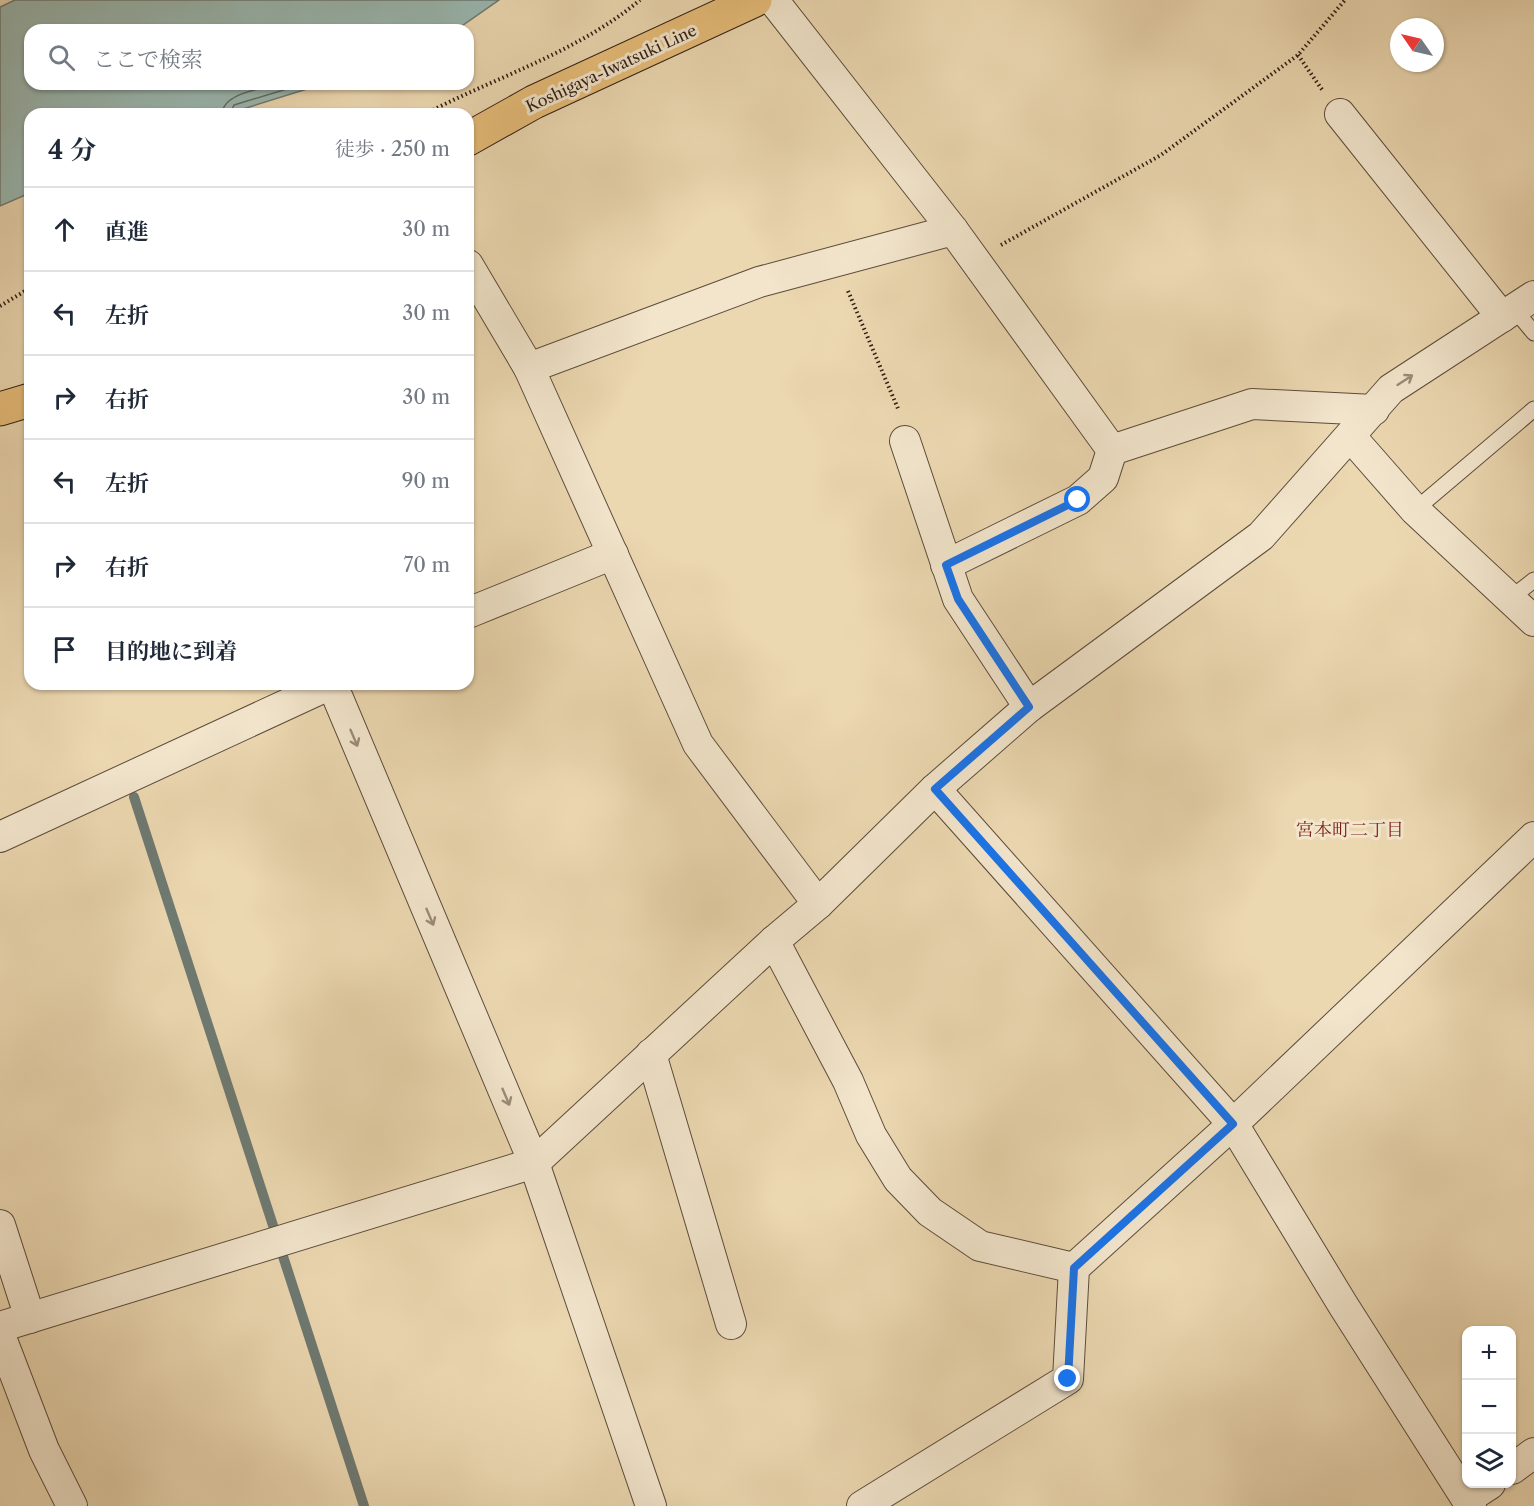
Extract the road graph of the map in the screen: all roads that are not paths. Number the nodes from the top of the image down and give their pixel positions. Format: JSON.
{"nodes":[{"id":1,"x":755,"y":0,"type":"edge"},
{"id":2,"x":773,"y":0,"type":"edge"},
{"id":3,"x":1340,"y":114,"type":"road end"},
{"id":4,"x":474,"y":136,"type":"edge"},
{"id":5,"x":954,"y":230,"type":"junction"},
{"id":6,"x":474,"y":275,"type":"edge"},
{"id":7,"x":1516,"y":307,"type":"edge"},
{"id":8,"x":1534,"y":333,"type":"edge"},
{"id":9,"x":529,"y":368,"type":"junction"},
{"id":10,"x":24,"y":402,"type":"edge"},
{"id":11,"x":0,"y":409,"type":"edge"},
{"id":12,"x":1534,"y":409,"type":"edge"},
{"id":13,"x":1374,"y":410,"type":"junction"},
{"id":14,"x":1351,"y":437,"type":"junction"},
{"id":15,"x":905,"y":441,"type":"road end"},
{"id":16,"x":1112,"y":450,"type":"junction"},
{"id":17,"x":1415,"y":510,"type":"junction"},
{"id":18,"x":613,"y":554,"type":"junction"},
{"id":19,"x":946,"y":565,"type":"junction"},
{"id":20,"x":1534,"y":580,"type":"edge"},
{"id":21,"x":1511,"y":598,"type":"junction"},
{"id":22,"x":474,"y":611,"type":"edge"},
{"id":23,"x":1534,"y":621,"type":"edge"},
{"id":24,"x":318,"y":690,"type":"edge"},
{"id":25,"x":334,"y":690,"type":"edge"},
{"id":26,"x":1029,"y":707,"type":"junction"},
{"id":27,"x":935,"y":789,"type":"junction"},
{"id":28,"x":0,"y":837,"type":"edge"},
{"id":29,"x":1534,"y":837,"type":"edge"},
{"id":30,"x":818,"y":904,"type":"junction"},
{"id":31,"x":774,"y":941,"type":"junction"},
{"id":32,"x":651,"y":1054,"type":"junction"},
{"id":33,"x":1233,"y":1124,"type":"junction"},
{"id":34,"x":534,"y":1162,"type":"junction"},
{"id":35,"x":0,"y":1225,"type":"edge"},
{"id":36,"x":1074,"y":1268,"type":"junction"},
{"id":37,"x":30,"y":1318,"type":"junction"},
{"id":38,"x":731,"y":1324,"type":"dead end"},
{"id":39,"x":0,"y":1327,"type":"edge"},
{"id":40,"x":0,"y":1335,"type":"edge"},
{"id":41,"x":1534,"y":1453,"type":"edge"},
{"id":42,"x":1516,"y":1466,"type":"edge"},
{"id":43,"x":1476,"y":1496,"type":"edge"},
{"id":44,"x":72,"y":1506,"type":"edge"},
{"id":45,"x":651,"y":1506,"type":"edge"},
{"id":46,"x":862,"y":1506,"type":"edge"}],
"edges":[{"from":1,"to":4,"type":"main road","name":"Koshigaya-Iwatsuki Line"},
{"from":2,"to":5,"type":"street"},
{"from":3,"to":7,"type":"street"},
{"from":5,"to":9,"type":"street"},
{"from":5,"to":16,"type":"street"},
{"from":6,"to":9,"type":"street"},
{"from":7,"to":8,"type":"lane"},
{"from":13,"to":7,"type":"street","one_way":true},
{"from":9,"to":18,"type":"street"},
{"from":10,"to":11,"type":"main road"},
{"from":12,"to":17,"type":"lane"},
{"from":13,"to":14,"type":"street"},
{"from":13,"to":16,"type":"street"},
{"from":14,"to":17,"type":"street"},
{"from":14,"to":26,"type":"street"},
{"from":15,"to":19,"type":"street"},
{"from":16,"to":19,"type":"street"},
{"from":17,"to":21,"type":"street"},
{"from":18,"to":22,"type":"street"},
{"from":18,"to":30,"type":"street"},
{"from":19,"to":26,"type":"street"},
{"from":20,"to":21,"type":"lane"},
{"from":21,"to":23,"type":"street"},
{"from":24,"to":28,"type":"street"},
{"from":25,"to":34,"type":"street","one_way":true},
{"from":26,"to":27,"type":"street"},
{"from":27,"to":30,"type":"street"},
{"from":27,"to":33,"type":"street"},
{"from":29,"to":33,"type":"street"},
{"from":30,"to":31,"type":"street"},
{"from":31,"to":32,"type":"street"},
{"from":31,"to":36,"type":"street"},
{"from":32,"to":34,"type":"street"},
{"from":32,"to":38,"type":"street"},
{"from":33,"to":36,"type":"street"},
{"from":33,"to":43,"type":"street"},
{"from":34,"to":37,"type":"street"},
{"from":34,"to":45,"type":"street"},
{"from":35,"to":37,"type":"street"},
{"from":36,"to":46,"type":"street"},
{"from":37,"to":39,"type":"street"},
{"from":40,"to":44,"type":"street"},
{"from":41,"to":42,"type":"street"}]}
